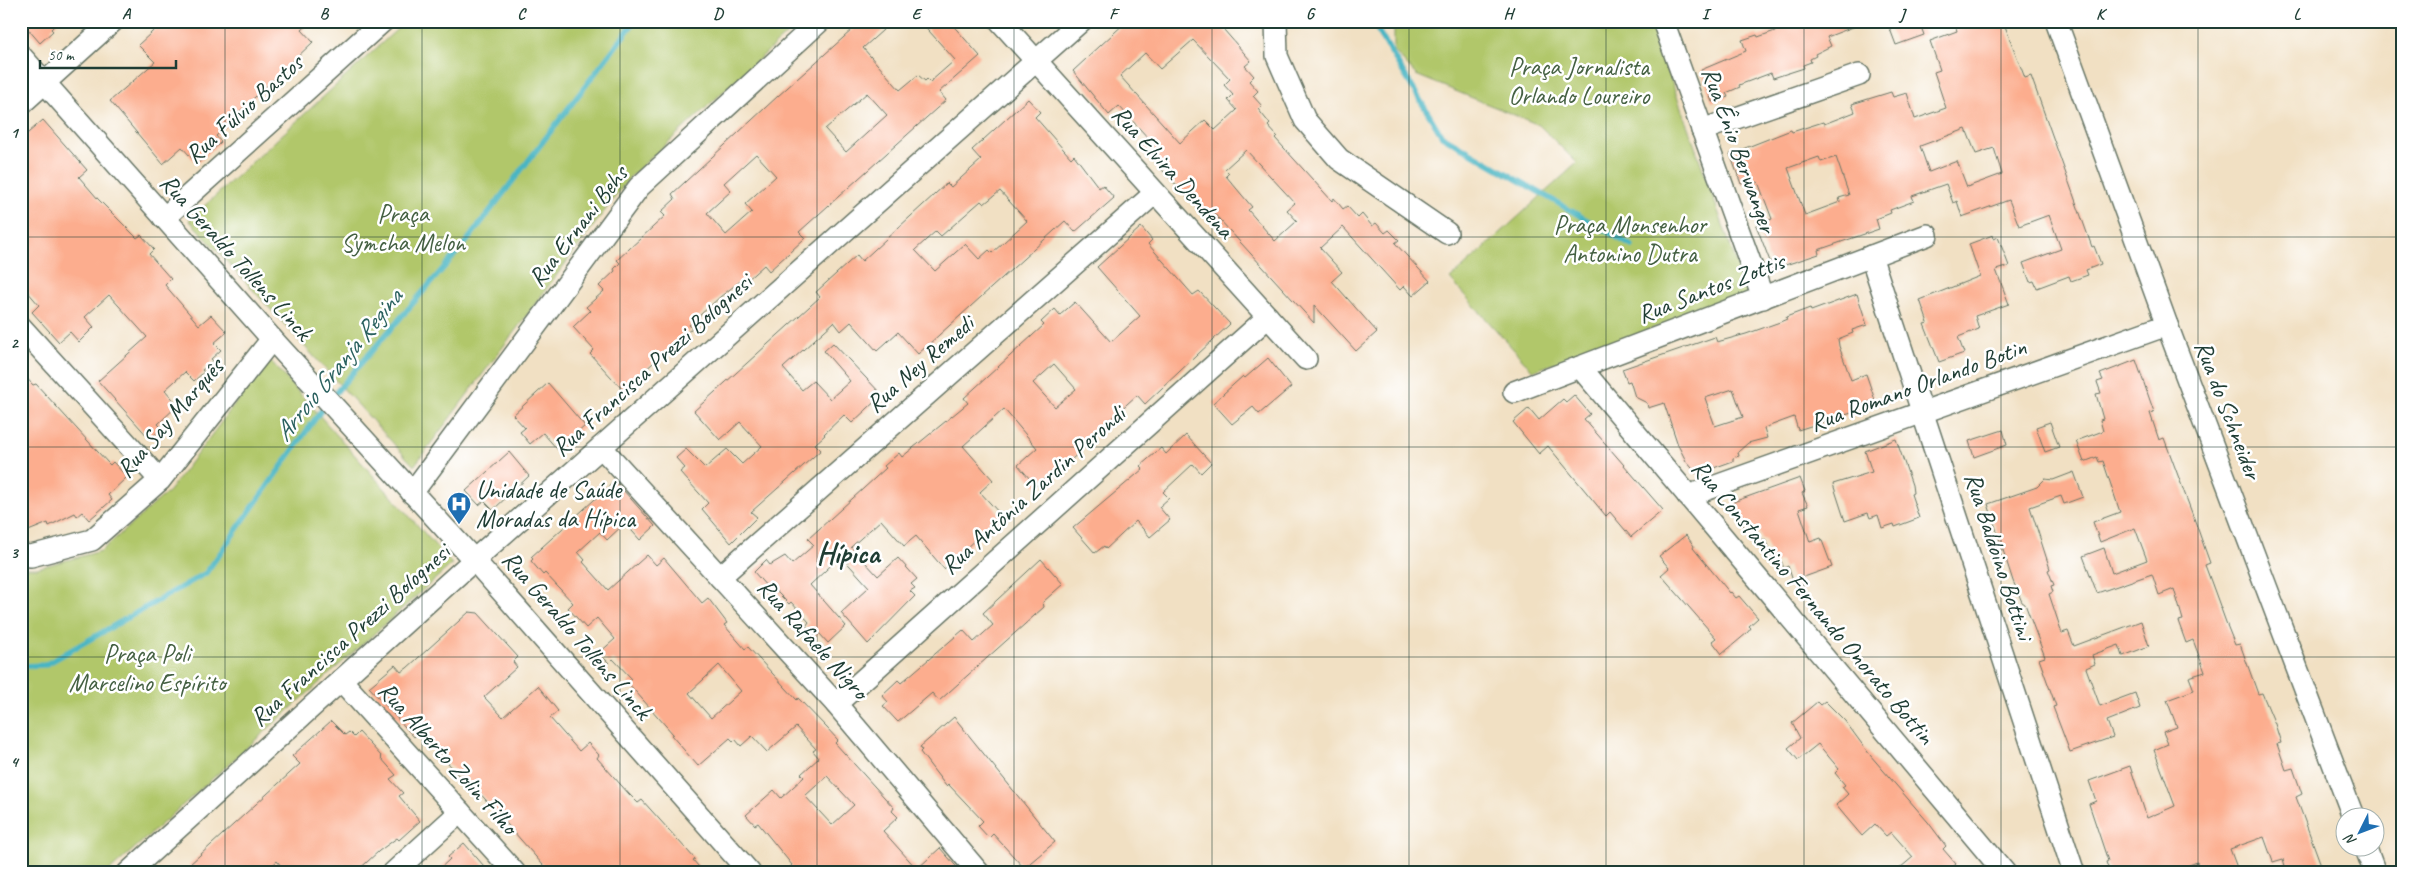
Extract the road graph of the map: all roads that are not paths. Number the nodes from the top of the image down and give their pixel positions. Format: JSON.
{"nodes":[{"id":1,"x":112,"y":21,"type":"edge"},
{"id":2,"x":382,"y":21,"type":"edge"},
{"id":3,"x":820,"y":21,"type":"edge"},
{"id":4,"x":1000,"y":21,"type":"edge"},
{"id":5,"x":1081,"y":21,"type":"edge"},
{"id":6,"x":1276,"y":21,"type":"edge"},
{"id":7,"x":1664,"y":21,"type":"edge"},
{"id":8,"x":2056,"y":21,"type":"edge"},
{"id":9,"x":21,"y":56,"type":"edge"},
{"id":10,"x":1036,"y":62,"type":"junction"},
{"id":11,"x":1859,"y":75,"type":"dead end"},
{"id":12,"x":45,"y":82,"type":"junction"},
{"id":13,"x":21,"y":104,"type":"edge"},
{"id":14,"x":1702,"y":130,"type":"junction"},
{"id":15,"x":1156,"y":193,"type":"junction"},
{"id":16,"x":164,"y":218,"type":"junction"},
{"id":17,"x":1447,"y":233,"type":"dead end"},
{"id":18,"x":1927,"y":235,"type":"dead end"},
{"id":19,"x":1871,"y":256,"type":"junction"},
{"id":20,"x":1763,"y":298,"type":"junction"},
{"id":21,"x":1268,"y":317,"type":"junction"},
{"id":22,"x":2167,"y":324,"type":"junction"},
{"id":23,"x":21,"y":327,"type":"edge"},
{"id":24,"x":272,"y":339,"type":"junction"},
{"id":25,"x":1306,"y":359,"type":"dead end"},
{"id":26,"x":1580,"y":367,"type":"junction"},
{"id":27,"x":1514,"y":392,"type":"dead end"},
{"id":28,"x":1923,"y":412,"type":"junction"},
{"id":29,"x":601,"y":447,"type":"junction"},
{"id":30,"x":160,"y":480,"type":"junction"},
{"id":31,"x":412,"y":493,"type":"junction"},
{"id":32,"x":1688,"y":496,"type":"junction"},
{"id":33,"x":21,"y":555,"type":"edge"},
{"id":34,"x":474,"y":560,"type":"junction"},
{"id":35,"x":720,"y":577,"type":"junction"},
{"id":36,"x":341,"y":680,"type":"junction"},
{"id":37,"x":836,"y":704,"type":"junction"},
{"id":38,"x":2349,"y":806,"type":"edge"},
{"id":39,"x":460,"y":812,"type":"junction"},
{"id":40,"x":2368,"y":856,"type":"edge"},
{"id":41,"x":128,"y":873,"type":"edge"},
{"id":42,"x":393,"y":873,"type":"edge"},
{"id":43,"x":515,"y":873,"type":"edge"},
{"id":44,"x":750,"y":873,"type":"edge"},
{"id":45,"x":979,"y":873,"type":"edge"},
{"id":46,"x":2005,"y":873,"type":"edge"},
{"id":47,"x":2074,"y":873,"type":"edge"},
{"id":48,"x":2374,"y":873,"type":"edge"}],
"edges":[{"from":1,"to":12,"type":"street"},
{"from":2,"to":16,"type":"street","name":"Rua Fúlvio Bastos"},
{"from":3,"to":31,"type":"street","name":"Rua Ernani Behs"},
{"from":4,"to":10,"type":"street","name":"Rua Elvira Dendena"},
{"from":5,"to":10,"type":"street","name":"Rua Francisca Prezzi Bolognesi"},
{"from":6,"to":17,"type":"street"},
{"from":7,"to":14,"type":"street","name":"Rua Ênio Berwanger"},
{"from":8,"to":22,"type":"street","name":"Rua do Schneider"},
{"from":9,"to":12,"type":"street","name":"Rua Geraldo Tollens Linck"},
{"from":10,"to":15,"type":"street","name":"Rua Elvira Dendena"},
{"from":10,"to":29,"type":"street","name":"Rua Francisca Prezzi Bolognesi"},
{"from":11,"to":14,"type":"street"},
{"from":12,"to":13,"type":"street"},
{"from":12,"to":16,"type":"street","name":"Rua Geraldo Tollens Linck"},
{"from":14,"to":20,"type":"street","name":"Rua Ênio Berwanger"},
{"from":15,"to":21,"type":"street","name":"Rua Elvira Dendena"},
{"from":15,"to":35,"type":"street","name":"Rua Ney Remedi"},
{"from":16,"to":24,"type":"street","name":"Rua Geraldo Tollens Linck"},
{"from":18,"to":19,"type":"street","name":"Rua Santos Zottis"},
{"from":19,"to":20,"type":"street","name":"Rua Santos Zottis"},
{"from":19,"to":28,"type":"street","name":"Rua Baldoino Bottini"},
{"from":20,"to":26,"type":"street","name":"Rua Santos Zottis"},
{"from":21,"to":25,"type":"street","name":"Rua Elvira Dendena"},
{"from":21,"to":37,"type":"street","name":"Rua Antônia Zardin Perondi"},
{"from":22,"to":28,"type":"street","name":"Rua Romano Orlando Botin"},
{"from":22,"to":38,"type":"street","name":"Rua do Schneider"},
{"from":23,"to":30,"type":"street"},
{"from":24,"to":30,"type":"street","name":"Rua Say Marquês"},
{"from":24,"to":31,"type":"street","name":"Rua Geraldo Tollens Linck"},
{"from":26,"to":27,"type":"street","name":"Rua Santos Zottis"},
{"from":26,"to":32,"type":"street","name":"Rua Constantino Fernando Onorato Bottin"},
{"from":28,"to":32,"type":"street","name":"Rua Romano Orlando Botin"},
{"from":28,"to":47,"type":"street","name":"Rua Baldoino Bottini"},
{"from":29,"to":34,"type":"street","name":"Rua Francisca Prezzi Bolognesi"},
{"from":29,"to":35,"type":"street","name":"Rua Rafaele Nigro"},
{"from":30,"to":33,"type":"street","name":"Rua Say Marquês"},
{"from":31,"to":34,"type":"street","name":"Rua Geraldo Tollens Linck"},
{"from":32,"to":46,"type":"street","name":"Rua Constantino Fernando Onorato Bottin"},
{"from":34,"to":36,"type":"street","name":"Rua Francisca Prezzi Bolognesi"},
{"from":34,"to":44,"type":"street","name":"Rua Geraldo Tollens Linck"},
{"from":35,"to":37,"type":"street","name":"Rua Rafaele Nigro"},
{"from":36,"to":39,"type":"street","name":"Rua Alberto Zolin Filho"},
{"from":36,"to":41,"type":"street","name":"Rua Francisca Prezzi Bolognesi"},
{"from":37,"to":45,"type":"street","name":"Rua Rafaele Nigro"},
{"from":39,"to":42,"type":"street"},
{"from":39,"to":43,"type":"street","name":"Rua Alberto Zolin Filho"},
{"from":40,"to":48,"type":"street"}]}
